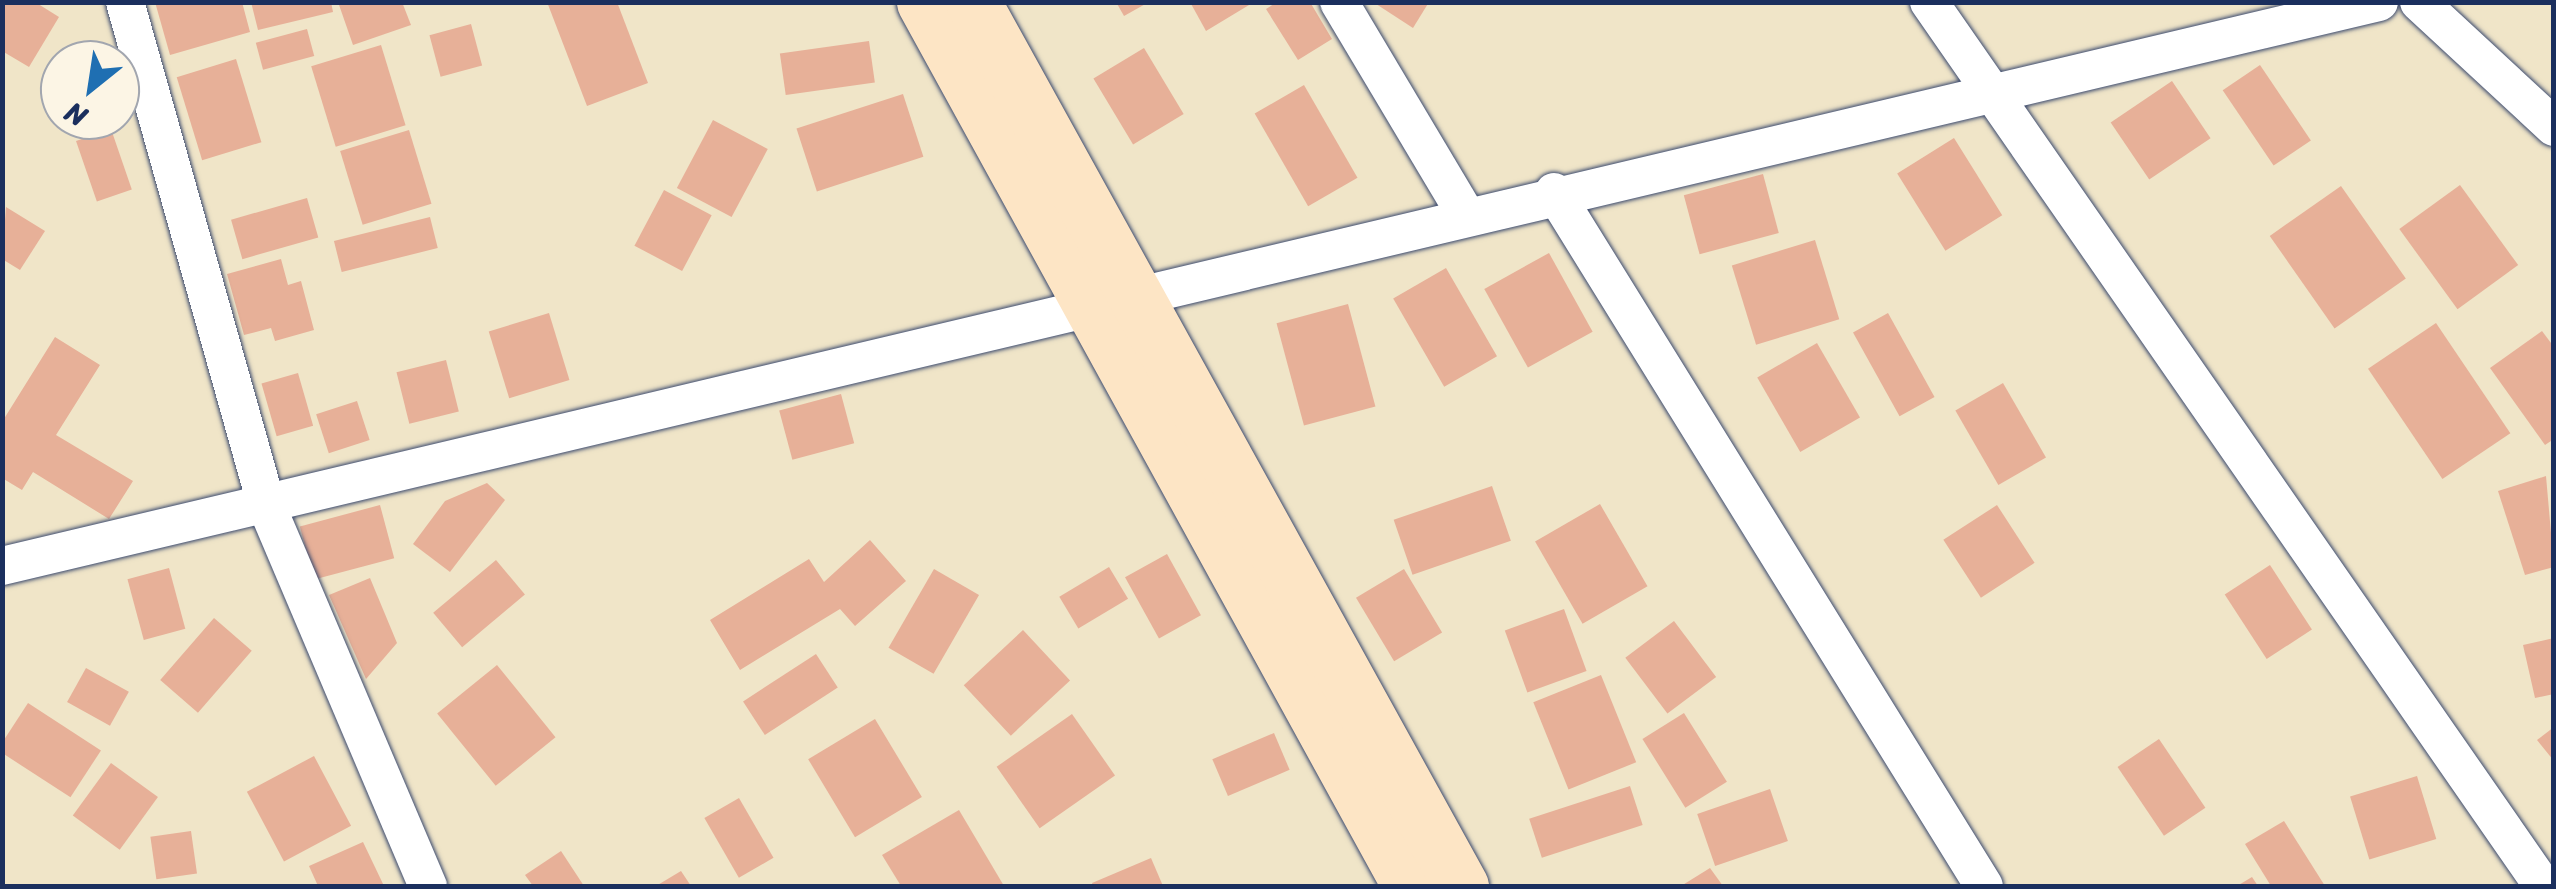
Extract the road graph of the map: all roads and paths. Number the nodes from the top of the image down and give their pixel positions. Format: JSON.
{"nodes":[{"id":1,"x":125,"y":2,"type":"edge"},
{"id":2,"x":924,"y":2,"type":"edge"},
{"id":3,"x":973,"y":2,"type":"edge"},
{"id":4,"x":1340,"y":2,"type":"edge"},
{"id":5,"x":1929,"y":2,"type":"edge"},
{"id":6,"x":2379,"y":2,"type":"edge"},
{"id":7,"x":2419,"y":2,"type":"edge"},
{"id":8,"x":1996,"y":90,"type":"junction"},
{"id":9,"x":2554,"y":127,"type":"edge"},
{"id":10,"x":1554,"y":192,"type":"junction"},
{"id":11,"x":1465,"y":213,"type":"junction"},
{"id":12,"x":1115,"y":300,"type":"junction"},
{"id":13,"x":266,"y":507,"type":"junction"},
{"id":14,"x":2,"y":566,"type":"edge"},
{"id":15,"x":428,"y":886,"type":"edge"},
{"id":16,"x":1410,"y":886,"type":"edge"},
{"id":17,"x":1461,"y":886,"type":"edge"},
{"id":18,"x":1984,"y":886,"type":"edge"},
{"id":19,"x":2543,"y":886,"type":"edge"}],
"edges":[{"from":1,"to":13,"type":"street"},
{"from":2,"to":12,"type":"main road"},
{"from":3,"to":12,"type":"main road"},
{"from":4,"to":11,"type":"street"},
{"from":5,"to":8,"type":"street"},
{"from":6,"to":8,"type":"street"},
{"from":7,"to":9,"type":"street"},
{"from":8,"to":10,"type":"street"},
{"from":8,"to":19,"type":"street"},
{"from":10,"to":11,"type":"street"},
{"from":10,"to":18,"type":"street"},
{"from":11,"to":12,"type":"street"},
{"from":12,"to":13,"type":"street"},
{"from":12,"to":16,"type":"main road"},
{"from":12,"to":17,"type":"main road"},
{"from":13,"to":14,"type":"street"},
{"from":13,"to":15,"type":"street"}]}
